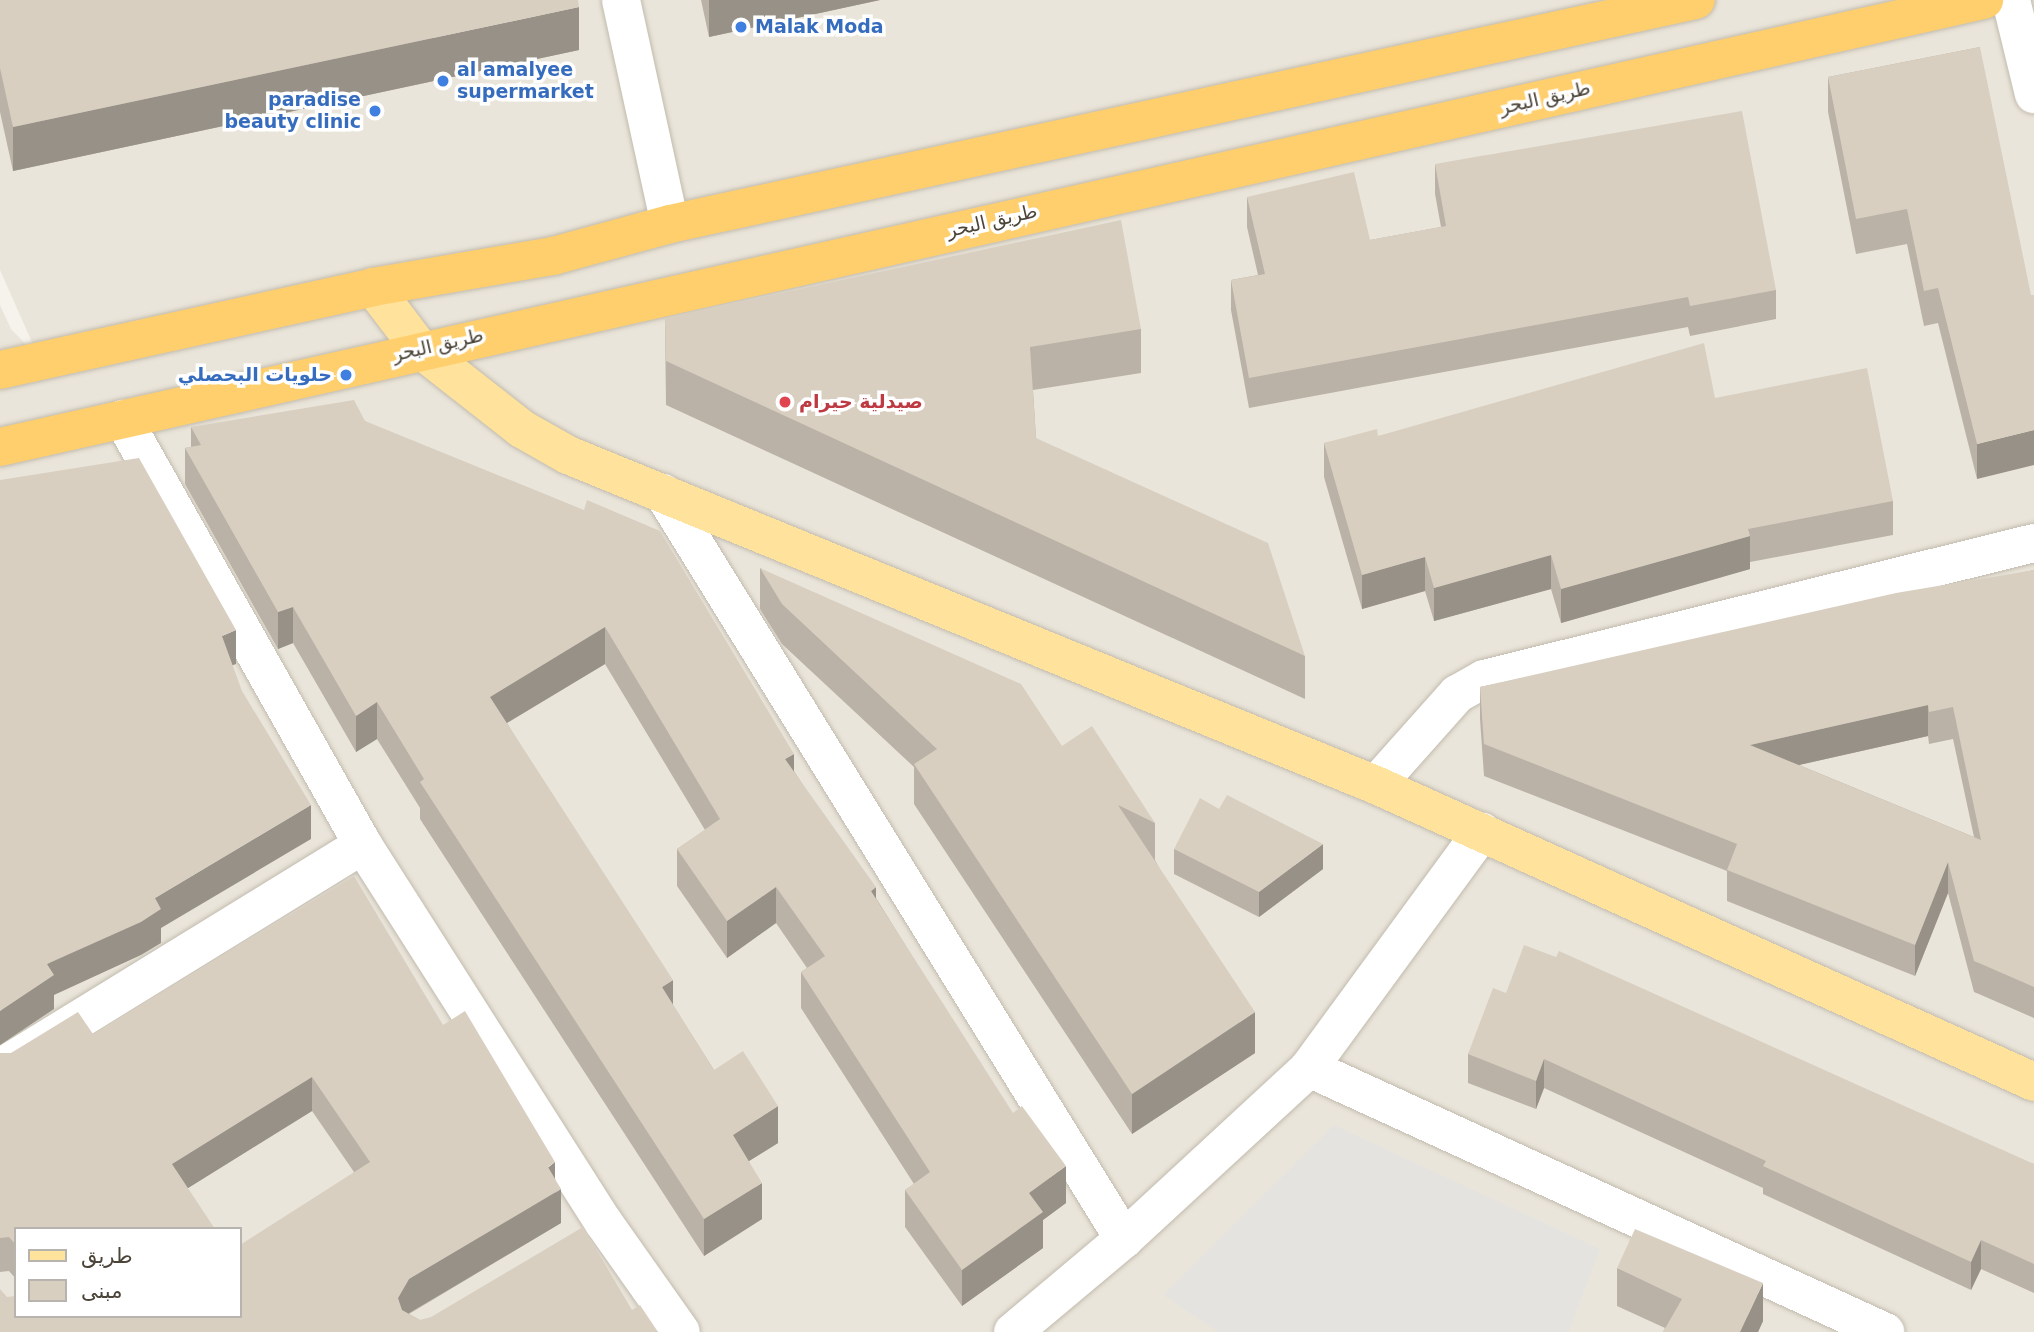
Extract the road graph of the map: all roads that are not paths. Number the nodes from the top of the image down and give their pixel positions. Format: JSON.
{"nodes":[{"id":1,"x":621,"y":0,"type":"edge"},
{"id":2,"x":1696,"y":0,"type":"edge"},
{"id":3,"x":1984,"y":0,"type":"edge"},
{"id":4,"x":2011,"y":0,"type":"edge"},
{"id":5,"x":2034,"y":94,"type":"edge"},
{"id":6,"x":670,"y":224,"type":"junction"},
{"id":7,"x":373,"y":287,"type":"junction"},
{"id":8,"x":420,"y":349,"type":"junction"},
{"id":9,"x":0,"y":370,"type":"edge"},
{"id":10,"x":123,"y":419,"type":"junction"},
{"id":11,"x":0,"y":447,"type":"edge"},
{"id":12,"x":663,"y":493,"type":"junction"},
{"id":13,"x":2034,"y":543,"type":"edge"},
{"id":14,"x":1376,"y":785,"type":"junction"},
{"id":15,"x":1482,"y":832,"type":"junction"},
{"id":16,"x":363,"y":845,"type":"junction"},
{"id":17,"x":0,"y":1068,"type":"edge"},
{"id":18,"x":1309,"y":1068,"type":"junction"},
{"id":19,"x":2034,"y":1082,"type":"edge"},
{"id":20,"x":604,"y":1223,"type":"junction"},
{"id":21,"x":1124,"y":1239,"type":"junction"},
{"id":22,"x":569,"y":1243,"type":"edge"},
{"id":23,"x":1880,"y":1331,"type":"edge"},
{"id":24,"x":681,"y":1332,"type":"edge"},
{"id":25,"x":1013,"y":1332,"type":"edge"}],
"edges":[{"from":1,"to":6,"type":"street"},
{"from":2,"to":6,"type":"highway"},
{"from":3,"to":8,"type":"highway","name":"طريق البحر"},
{"from":4,"to":5,"type":"street"},
{"from":6,"to":7,"type":"highway"},
{"from":7,"to":8,"type":"main road"},
{"from":7,"to":9,"type":"highway"},
{"from":8,"to":10,"type":"highway","name":"طريق البحر"},
{"from":8,"to":12,"type":"main road"},
{"from":10,"to":11,"type":"highway","name":"طريق البحر"},
{"from":10,"to":16,"type":"street"},
{"from":12,"to":14,"type":"main road"},
{"from":12,"to":21,"type":"street"},
{"from":13,"to":14,"type":"street"},
{"from":14,"to":15,"type":"main road"},
{"from":15,"to":18,"type":"street"},
{"from":15,"to":19,"type":"main road"},
{"from":16,"to":17,"type":"street"},
{"from":16,"to":20,"type":"street"},
{"from":18,"to":21,"type":"street"},
{"from":18,"to":23,"type":"street"},
{"from":20,"to":22,"type":"street"},
{"from":20,"to":24,"type":"street"},
{"from":21,"to":25,"type":"street"}]}
